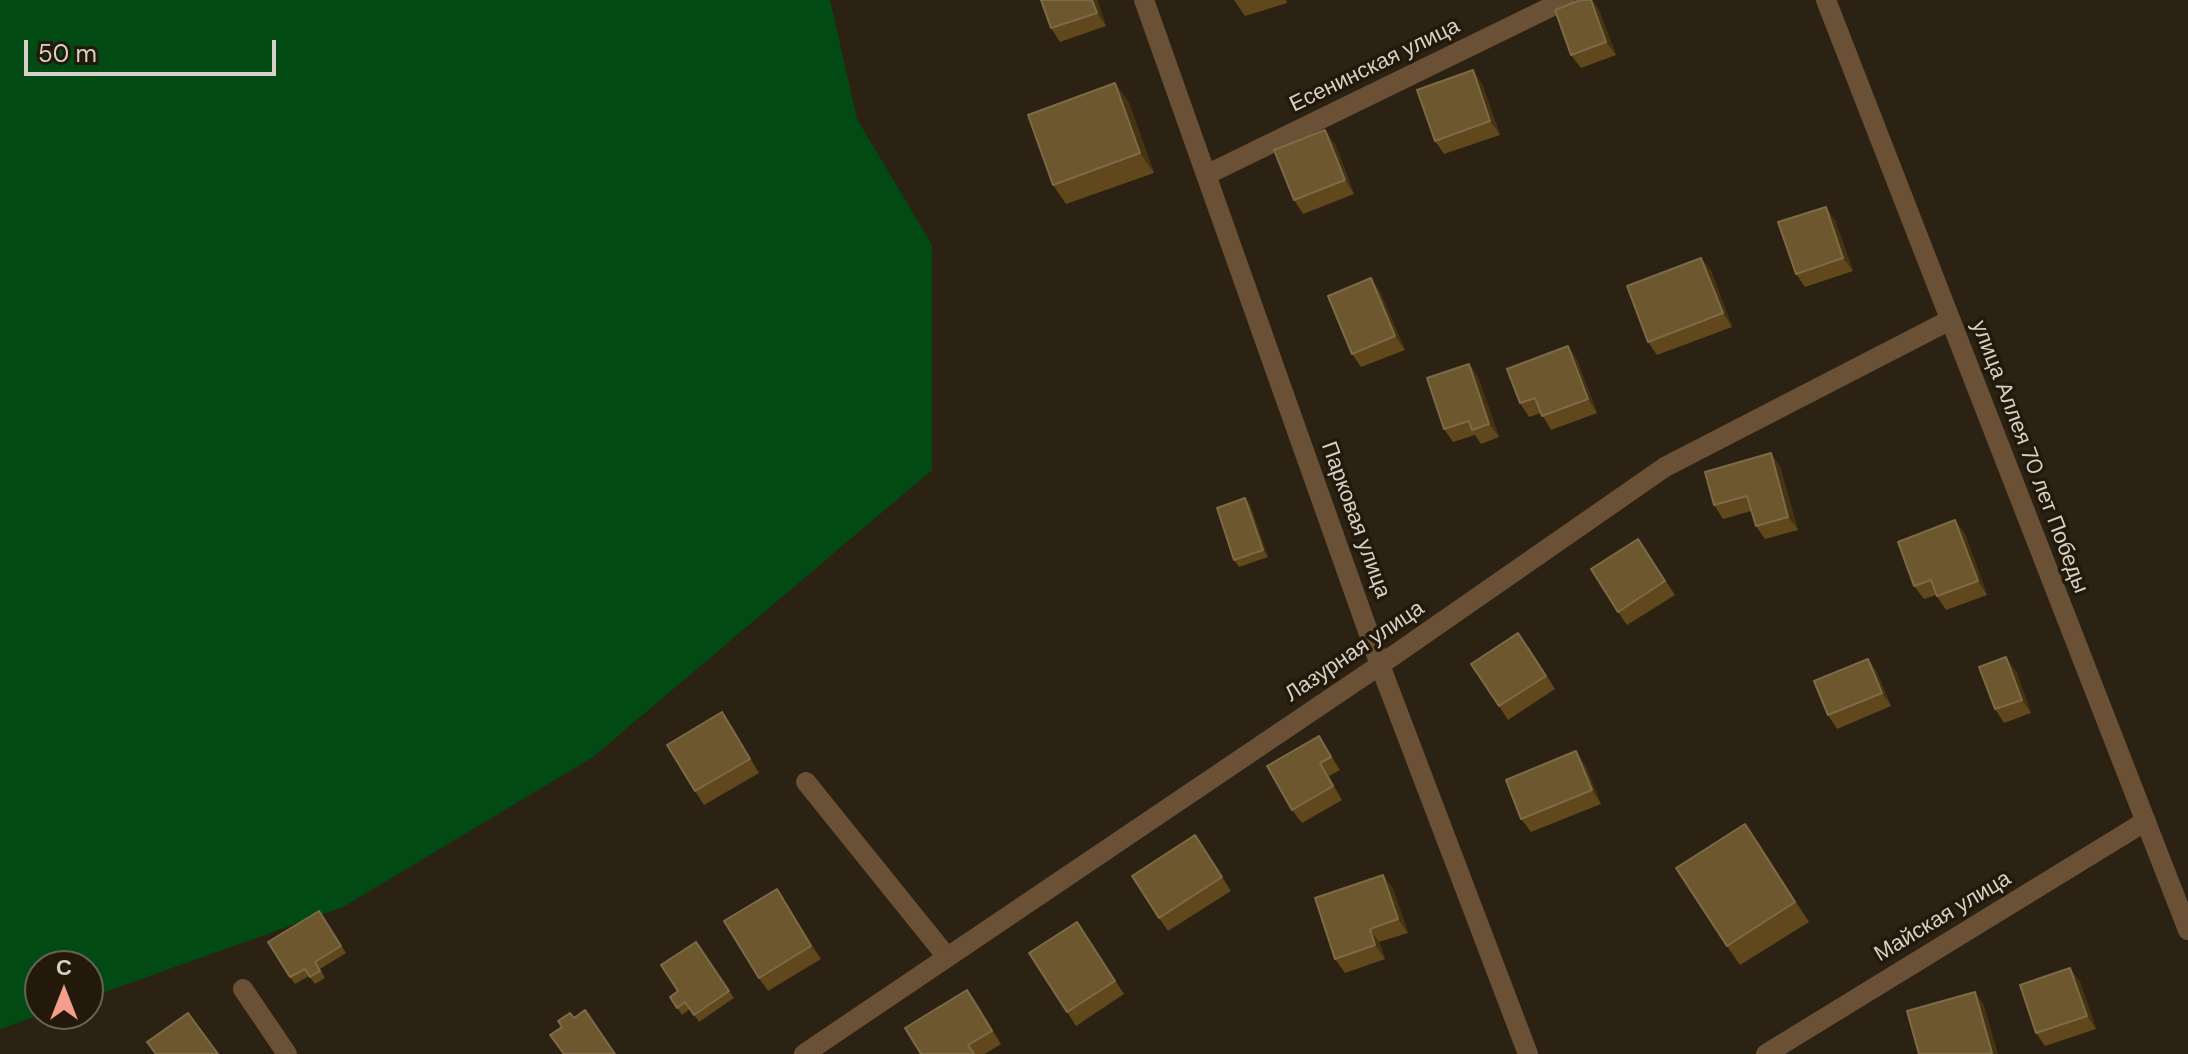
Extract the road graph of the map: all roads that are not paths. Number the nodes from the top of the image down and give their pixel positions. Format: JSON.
{"nodes":[{"id":1,"x":1144,"y":0,"type":"edge"},
{"id":2,"x":1565,"y":0,"type":"edge"},
{"id":3,"x":1826,"y":0,"type":"edge"},
{"id":4,"x":1206,"y":175,"type":"junction"},
{"id":5,"x":1950,"y":320,"type":"junction"},
{"id":6,"x":1380,"y":665,"type":"junction"},
{"id":7,"x":806,"y":782,"type":"dead end"},
{"id":8,"x":2146,"y":821,"type":"junction"},
{"id":9,"x":2188,"y":930,"type":"edge"},
{"id":10,"x":947,"y":957,"type":"junction"},
{"id":11,"x":243,"y":989,"type":"dead end"},
{"id":12,"x":287,"y":1054,"type":"edge"},
{"id":13,"x":804,"y":1054,"type":"edge"},
{"id":14,"x":1528,"y":1054,"type":"edge"},
{"id":15,"x":1766,"y":1054,"type":"edge"}],
"edges":[{"from":1,"to":4,"type":"street","name":"Парковая улица"},
{"from":2,"to":4,"type":"street","name":"Есенинская улица"},
{"from":3,"to":5,"type":"street","name":"улица Аллея 70 лет Победы"},
{"from":4,"to":6,"type":"street","name":"Парковая улица"},
{"from":5,"to":6,"type":"street","name":"Лазурная улица"},
{"from":5,"to":8,"type":"street","name":"улица Аллея 70 лет Победы"},
{"from":6,"to":10,"type":"street","name":"Лазурная улица"},
{"from":6,"to":14,"type":"street","name":"Парковая улица"},
{"from":7,"to":10,"type":"street"},
{"from":8,"to":9,"type":"street","name":"улица Аллея 70 лет Победы"},
{"from":8,"to":15,"type":"street","name":"Майская улица"},
{"from":10,"to":13,"type":"street","name":"Лазурная улица"},
{"from":11,"to":12,"type":"street"}]}
